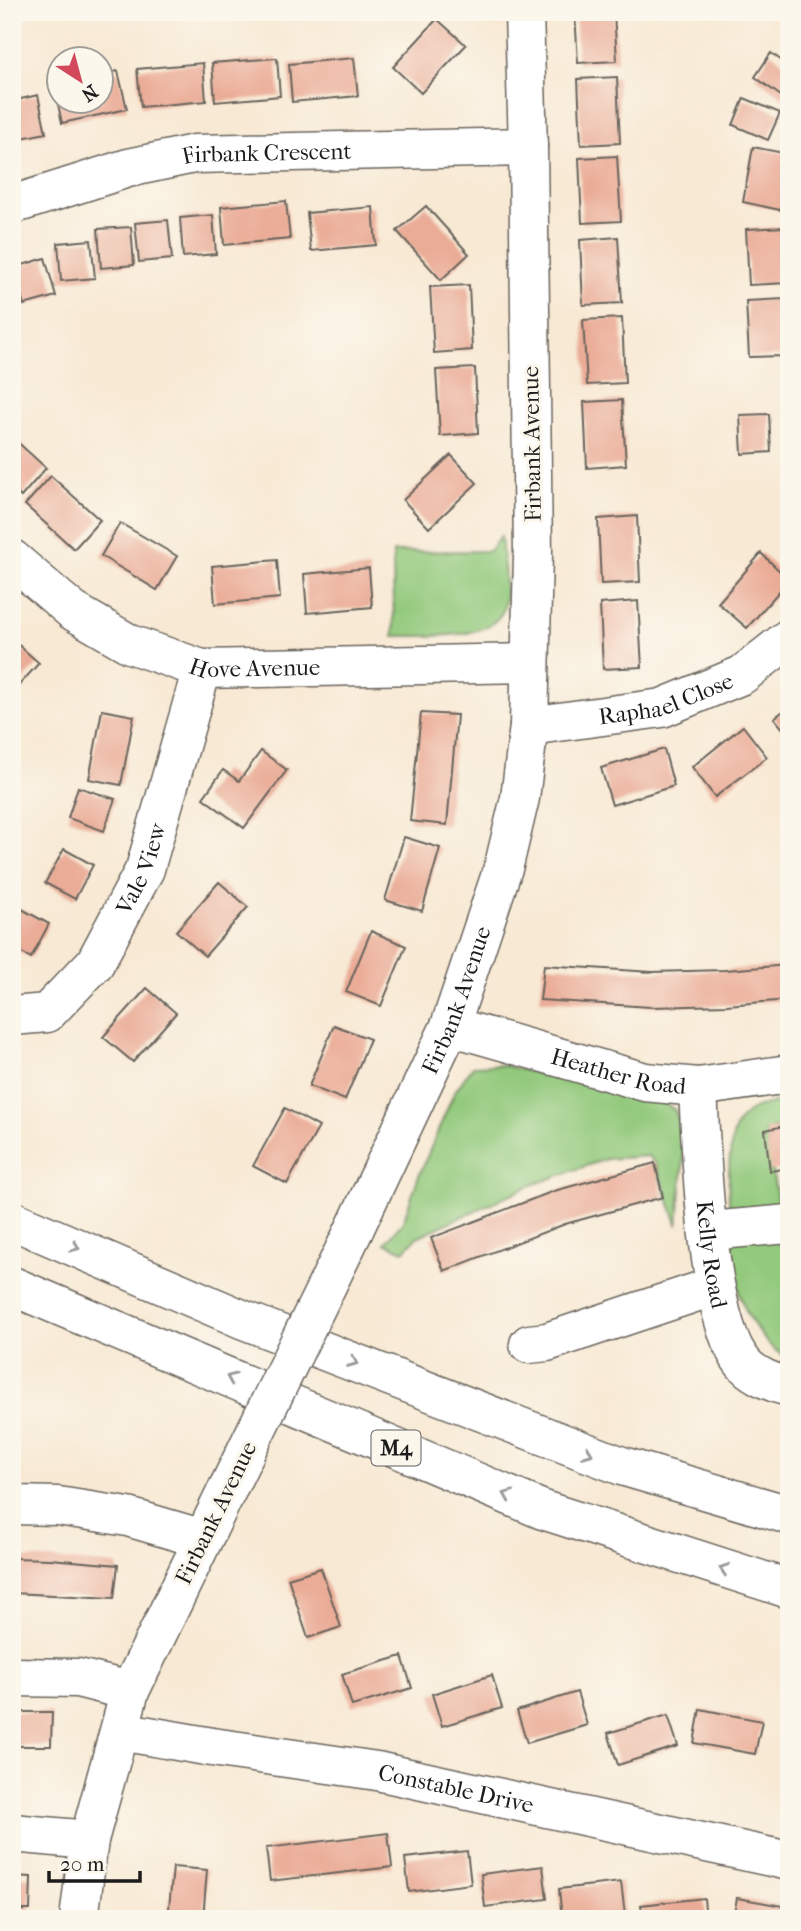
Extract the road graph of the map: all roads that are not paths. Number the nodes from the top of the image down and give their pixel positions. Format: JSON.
{"nodes":[{"id":1,"x":524,"y":12,"type":"edge"},
{"id":2,"x":528,"y":147,"type":"junction"},
{"id":3,"x":12,"y":205,"type":"edge"},
{"id":4,"x":12,"y":559,"type":"edge"},
{"id":5,"x":789,"y":638,"type":"edge"},
{"id":6,"x":530,"y":663,"type":"junction"},
{"id":7,"x":202,"y":669,"type":"junction"},
{"id":8,"x":529,"y":726,"type":"junction"},
{"id":9,"x":12,"y":1016,"type":"edge"},
{"id":10,"x":450,"y":1026,"type":"junction"},
{"id":11,"x":789,"y":1074,"type":"edge"},
{"id":12,"x":698,"y":1087,"type":"junction"},
{"id":13,"x":12,"y":1220,"type":"edge"},
{"id":14,"x":789,"y":1224,"type":"edge"},
{"id":15,"x":708,"y":1231,"type":"junction"},
{"id":16,"x":12,"y":1286,"type":"edge"},
{"id":17,"x":715,"y":1286,"type":"junction"},
{"id":18,"x":529,"y":1344,"type":"dead end"},
{"id":19,"x":789,"y":1387,"type":"edge"},
{"id":20,"x":12,"y":1505,"type":"edge"},
{"id":21,"x":789,"y":1515,"type":"edge"},
{"id":22,"x":203,"y":1539,"type":"junction"},
{"id":23,"x":789,"y":1589,"type":"edge"},
{"id":24,"x":12,"y":1677,"type":"edge"},
{"id":25,"x":130,"y":1691,"type":"junction"},
{"id":26,"x":120,"y":1731,"type":"junction"},
{"id":27,"x":12,"y":1833,"type":"edge"},
{"id":28,"x":89,"y":1840,"type":"junction"},
{"id":29,"x":789,"y":1861,"type":"edge"},
{"id":30,"x":79,"y":1919,"type":"edge"}],
"edges":[{"from":1,"to":2,"type":"main road","name":"Firbank Avenue"},
{"from":2,"to":3,"type":"main road","name":"Firbank Crescent"},
{"from":2,"to":6,"type":"main road","name":"Firbank Avenue"},
{"from":4,"to":7,"type":"main road","name":"Hove Avenue"},
{"from":5,"to":8,"type":"main road","name":"Raphael Close"},
{"from":6,"to":7,"type":"main road","name":"Hove Avenue"},
{"from":6,"to":8,"type":"main road","name":"Firbank Avenue"},
{"from":7,"to":9,"type":"main road","name":"Vale View"},
{"from":8,"to":10,"type":"main road","name":"Firbank Avenue"},
{"from":10,"to":12,"type":"main road","name":"Heather Road"},
{"from":10,"to":22,"type":"main road","name":"Firbank Avenue","bridge":true},
{"from":11,"to":12,"type":"main road","name":"Heather Road"},
{"from":12,"to":15,"type":"main road","name":"Kelly Road"},
{"from":13,"to":21,"type":"main road","one_way":true},
{"from":14,"to":15,"type":"main road"},
{"from":15,"to":17,"type":"main road","name":"Kelly Road"},
{"from":23,"to":16,"type":"main road","number":"M4","one_way":true},
{"from":17,"to":18,"type":"main road"},
{"from":17,"to":19,"type":"main road","name":"Kelly Road"},
{"from":20,"to":22,"type":"main road"},
{"from":22,"to":25,"type":"main road","name":"Firbank Avenue"},
{"from":24,"to":25,"type":"main road"},
{"from":25,"to":26,"type":"main road","name":"Firbank Avenue"},
{"from":26,"to":28,"type":"main road","name":"Firbank Avenue"},
{"from":26,"to":29,"type":"main road","name":"Constable Drive"},
{"from":27,"to":28,"type":"main road"},
{"from":28,"to":30,"type":"main road","name":"Firbank Avenue"}]}
